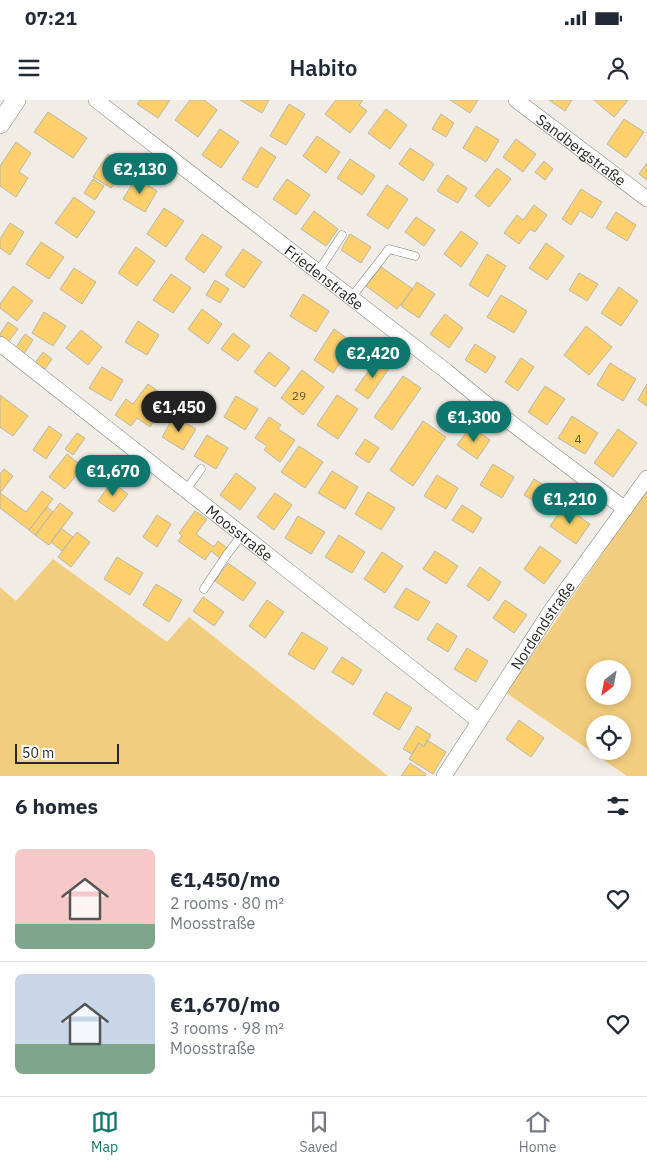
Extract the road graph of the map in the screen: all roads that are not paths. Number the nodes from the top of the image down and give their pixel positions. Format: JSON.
{"nodes":[{"id":1,"x":16,"y":100,"type":"edge"},
{"id":2,"x":96,"y":100,"type":"edge"},
{"id":3,"x":516,"y":100,"type":"edge"},
{"id":4,"x":0,"y":124,"type":"edge"},
{"id":5,"x":647,"y":199,"type":"edge"},
{"id":6,"x":342,"y":236,"type":"dead end"},
{"id":7,"x":415,"y":256,"type":"dead end"},
{"id":8,"x":318,"y":272,"type":"junction"},
{"id":9,"x":351,"y":298,"type":"junction"},
{"id":10,"x":0,"y":344,"type":"edge"},
{"id":11,"x":201,"y":469,"type":"dead end"},
{"id":12,"x":647,"y":478,"type":"edge"},
{"id":13,"x":186,"y":490,"type":"junction"},
{"id":14,"x":625,"y":509,"type":"junction"},
{"id":15,"x":242,"y":534,"type":"junction"},
{"id":16,"x":204,"y":589,"type":"dead end"},
{"id":17,"x":479,"y":721,"type":"junction"},
{"id":18,"x":444,"y":776,"type":"edge"}],
"edges":[{"from":1,"to":4,"type":"street"},
{"from":2,"to":8,"type":"street","name":"Friedenstraße"},
{"from":3,"to":5,"type":"street","name":"Sandbergstraße"},
{"from":6,"to":8,"type":"lane"},
{"from":7,"to":9,"type":"lane"},
{"from":8,"to":9,"type":"street","name":"Friedenstraße"},
{"from":9,"to":14,"type":"street","name":"Friedenstraße"},
{"from":10,"to":13,"type":"street","name":"Moosstraße"},
{"from":11,"to":13,"type":"lane"},
{"from":12,"to":14,"type":"street","name":"Nordendstraße"},
{"from":13,"to":15,"type":"street","name":"Moosstraße"},
{"from":14,"to":17,"type":"street","name":"Nordendstraße"},
{"from":15,"to":16,"type":"lane"},
{"from":15,"to":17,"type":"street","name":"Moosstraße"},
{"from":17,"to":18,"type":"street","name":"Nordendstraße"}]}
